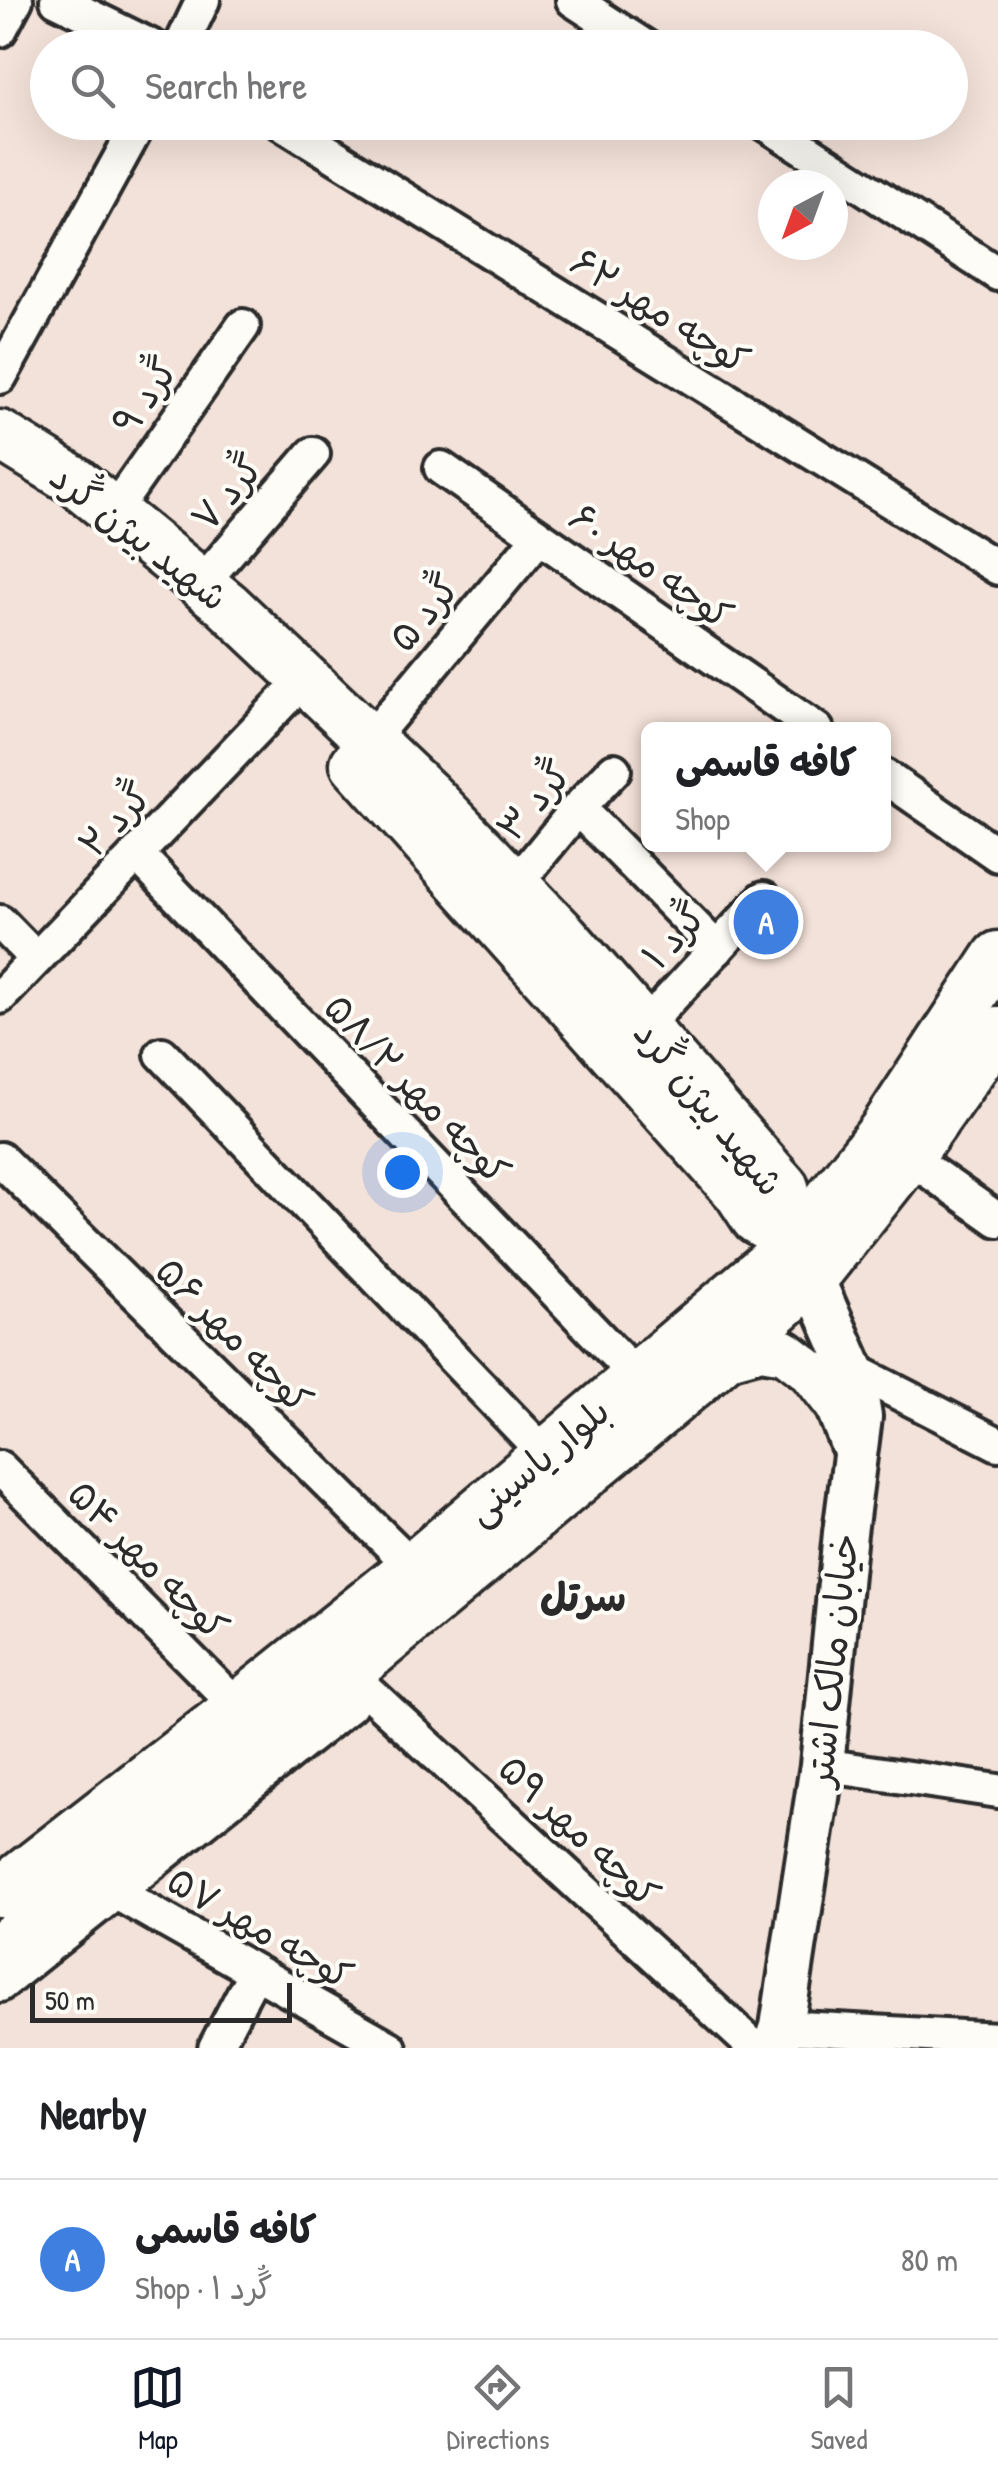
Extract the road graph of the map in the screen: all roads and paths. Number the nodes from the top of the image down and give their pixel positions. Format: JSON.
{"nodes":[{"id":1,"x":16,"y":0,"type":"edge"},
{"id":2,"x":57,"y":0,"type":"edge"},
{"id":3,"x":204,"y":0,"type":"edge"},
{"id":4,"x":573,"y":0,"type":"edge"},
{"id":5,"x":0,"y":30,"type":"edge"},
{"id":6,"x":118,"y":30,"type":"edge"},
{"id":7,"x":189,"y":30,"type":"edge"},
{"id":8,"x":619,"y":30,"type":"edge"},
{"id":9,"x":130,"y":140,"type":"edge"},
{"id":10,"x":309,"y":140,"type":"edge"},
{"id":11,"x":791,"y":140,"type":"edge"},
{"id":12,"x":998,"y":274,"type":"edge"},
{"id":13,"x":244,"y":326,"type":"dead end"},
{"id":14,"x":0,"y":376,"type":"edge"},
{"id":15,"x":0,"y":435,"type":"edge"},
{"id":16,"x":313,"y":454,"type":"dead end"},
{"id":17,"x":0,"y":462,"type":"edge"},
{"id":18,"x":441,"y":468,"type":"dead end"},
{"id":19,"x":113,"y":512,"type":"junction"},
{"id":20,"x":539,"y":537,"type":"junction"},
{"id":21,"x":998,"y":568,"type":"edge"},
{"id":22,"x":201,"y":584,"type":"junction"},
{"id":23,"x":287,"y":697,"type":"junction"},
{"id":24,"x":805,"y":722,"type":"edge"},
{"id":25,"x":370,"y":740,"type":"junction"},
{"id":26,"x":614,"y":770,"type":"dead end"},
{"id":27,"x":891,"y":781,"type":"edge"},
{"id":28,"x":578,"y":808,"type":"junction"},
{"id":29,"x":138,"y":855,"type":"junction"},
{"id":30,"x":998,"y":855,"type":"edge"},
{"id":31,"x":515,"y":885,"type":"junction"},
{"id":32,"x":764,"y":898,"type":"dead end"},
{"id":33,"x":0,"y":922,"type":"edge"},
{"id":34,"x":716,"y":949,"type":"junction"},
{"id":35,"x":998,"y":956,"type":"edge"},
{"id":36,"x":36,"y":959,"type":"junction"},
{"id":37,"x":0,"y":997,"type":"edge"},
{"id":38,"x":643,"y":1028,"type":"junction"},
{"id":39,"x":998,"y":1031,"type":"edge"},
{"id":40,"x":162,"y":1054,"type":"dead end"},
{"id":41,"x":909,"y":1158,"type":"junction"},
{"id":42,"x":0,"y":1159,"type":"edge"},
{"id":43,"x":870,"y":1207,"type":"junction"},
{"id":44,"x":998,"y":1220,"type":"edge"},
{"id":45,"x":804,"y":1260,"type":"junction"},
{"id":46,"x":721,"y":1358,"type":"junction"},
{"id":47,"x":852,"y":1369,"type":"junction"},
{"id":48,"x":637,"y":1377,"type":"junction"},
{"id":49,"x":998,"y":1444,"type":"edge"},
{"id":50,"x":856,"y":1453,"type":"junction"},
{"id":51,"x":546,"y":1454,"type":"junction"},
{"id":52,"x":0,"y":1468,"type":"edge"},
{"id":53,"x":413,"y":1567,"type":"junction"},
{"id":54,"x":348,"y":1673,"type":"junction"},
{"id":55,"x":238,"y":1708,"type":"junction"},
{"id":56,"x":822,"y":1765,"type":"junction"},
{"id":57,"x":998,"y":1792,"type":"edge"},
{"id":58,"x":103,"y":1886,"type":"junction"},
{"id":59,"x":0,"y":1892,"type":"edge"},
{"id":60,"x":0,"y":1948,"type":"edge"},
{"id":61,"x":255,"y":1972,"type":"junction"},
{"id":62,"x":0,"y":1986,"type":"edge"},
{"id":63,"x":998,"y":2039,"type":"edge"},
{"id":64,"x":771,"y":2041,"type":"edge"},
{"id":65,"x":216,"y":2048,"type":"edge"},
{"id":66,"x":390,"y":2048,"type":"edge"}],
"edges":[{"from":1,"to":5,"type":"street"},
{"from":2,"to":6,"type":"street"},
{"from":3,"to":7,"type":"street"},
{"from":4,"to":8,"type":"street"},
{"from":9,"to":14,"type":"street"},
{"from":10,"to":21,"type":"street","name":"کوچه مهر ۶۲"},
{"from":11,"to":12,"type":"street"},
{"from":13,"to":19,"type":"street","name":"گُرد ۹"},
{"from":15,"to":19,"type":"main road","name":"شهید بیژن گُرد"},
{"from":16,"to":22,"type":"street","name":"گُرد ۷"},
{"from":17,"to":23,"type":"main road","name":"شهید بیژن گُرد"},
{"from":18,"to":20,"type":"street","name":"کوچه مهر ۶۰"},
{"from":19,"to":22,"type":"main road","name":"شهید بیژن گُرد"},
{"from":20,"to":24,"type":"street","name":"کوچه مهر ۶۰"},
{"from":20,"to":25,"type":"street","name":"گُرد ۵"},
{"from":22,"to":25,"type":"main road","name":"شهید بیژن گُرد"},
{"from":23,"to":29,"type":"street","name":"گُرد ۲"},
{"from":23,"to":45,"type":"main road","name":"شهید بیژن گُرد"},
{"from":25,"to":31,"type":"main road","name":"شهید بیژن گُرد"},
{"from":26,"to":28,"type":"street","name":"گُرد ۳"},
{"from":27,"to":30,"type":"street"},
{"from":28,"to":31,"type":"street","name":"گُرد ۳"},
{"from":28,"to":34,"type":"street"},
{"from":29,"to":36,"type":"street","name":"گُرد ۲"},
{"from":29,"to":48,"type":"street","name":"کوچه مهر ۵۸/۲"},
{"from":31,"to":38,"type":"main road","name":"شهید بیژن گُرد"},
{"from":32,"to":34,"type":"street","name":"گُرد ۱"},
{"from":33,"to":36,"type":"street"},
{"from":34,"to":38,"type":"street","name":"گُرد ۱"},
{"from":35,"to":45,"type":"main road","name":"بلوار یاسینی"},
{"from":36,"to":37,"type":"street","name":"گُرد ۲"},
{"from":38,"to":45,"type":"main road","name":"شهید بیژن گُرد"},
{"from":39,"to":41,"type":"main road","name":"بلوار یاسینی"},
{"from":40,"to":51,"type":"street"},
{"from":41,"to":43,"type":"main road","name":"بلوار یاسینی"},
{"from":41,"to":44,"type":"street"},
{"from":42,"to":53,"type":"street","name":"کوچه مهر ۵۶"},
{"from":43,"to":45,"type":"main road","name":"بلوار یاسینی"},
{"from":43,"to":47,"type":"street"},
{"from":45,"to":46,"type":"main road","name":"بلوار یاسینی"},
{"from":45,"to":47,"type":"street","name":"خیابان مالک اشتر"},
{"from":45,"to":48,"type":"main road","name":"بلوار یاسینی"},
{"from":46,"to":50,"type":"street"},
{"from":46,"to":54,"type":"main road","name":"بلوار یاسینی"},
{"from":47,"to":49,"type":"street"},
{"from":47,"to":50,"type":"street","name":"خیابان مالک اشتر"},
{"from":48,"to":51,"type":"main road","name":"بلوار یاسینی"},
{"from":50,"to":56,"type":"street","name":"خیابان مالک اشتر"},
{"from":51,"to":53,"type":"main road","name":"بلوار یاسینی"},
{"from":52,"to":55,"type":"street","name":"کوچه مهر ۵۴"},
{"from":53,"to":55,"type":"main road","name":"بلوار یاسینی"},
{"from":54,"to":58,"type":"main road","name":"بلوار یاسینی"},
{"from":54,"to":64,"type":"street","name":"کوچه مهر ۵۹"},
{"from":55,"to":59,"type":"main road","name":"بلوار یاسینی"},
{"from":56,"to":57,"type":"street"},
{"from":56,"to":64,"type":"street","name":"خیابان مالک اشتر"},
{"from":58,"to":60,"type":"main road","name":"بلوار یاسینی"},
{"from":58,"to":61,"type":"street","name":"کوچه مهر ۵۷"},
{"from":58,"to":62,"type":"street"},
{"from":61,"to":65,"type":"street"},
{"from":61,"to":66,"type":"street","name":"کوچه مهر ۵۷"},
{"from":63,"to":64,"type":"street"}]}
